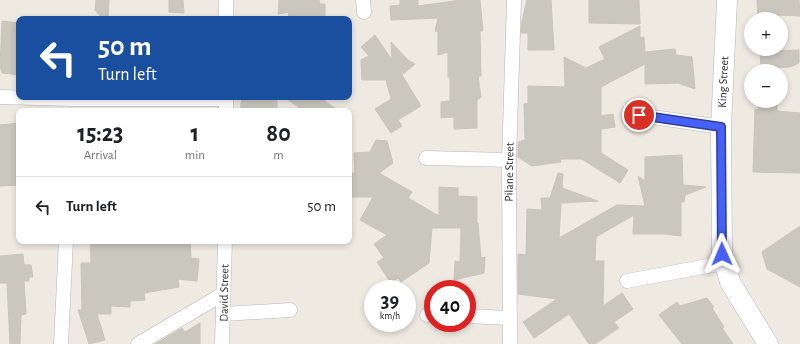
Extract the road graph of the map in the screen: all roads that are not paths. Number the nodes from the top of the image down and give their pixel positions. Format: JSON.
{"nodes":[{"id":1,"x":226,"y":0,"type":"edge"},
{"id":2,"x":514,"y":0,"type":"edge"},
{"id":3,"x":727,"y":0,"type":"edge"},
{"id":4,"x":226,"y":16,"type":"edge"},
{"id":5,"x":0,"y":97,"type":"edge"},
{"id":6,"x":16,"y":99,"type":"edge"},
{"id":7,"x":27,"y":100,"type":"edge"},
{"id":8,"x":226,"y":102,"type":"edge"},
{"id":9,"x":71,"y":105,"type":"edge"},
{"id":10,"x":639,"y":115,"type":"dead end"},
{"id":11,"x":721,"y":127,"type":"junction"},
{"id":12,"x":426,"y":158,"type":"dead end"},
{"id":13,"x":509,"y":160,"type":"junction"},
{"id":14,"x":66,"y":244,"type":"edge"},
{"id":15,"x":224,"y":244,"type":"edge"},
{"id":16,"x":724,"y":263,"type":"junction"},
{"id":17,"x":627,"y":281,"type":"dead end"},
{"id":18,"x":224,"y":294,"type":"junction"},
{"id":19,"x":290,"y":310,"type":"dead end"},
{"id":20,"x":223,"y":314,"type":"junction"},
{"id":21,"x":476,"y":316,"type":"edge"},
{"id":22,"x":509,"y":318,"type":"junction"},
{"id":23,"x":61,"y":344,"type":"edge"},
{"id":24,"x":138,"y":344,"type":"edge"},
{"id":25,"x":222,"y":344,"type":"edge"},
{"id":26,"x":510,"y":344,"type":"edge"},
{"id":27,"x":768,"y":344,"type":"edge"}],
"edges":[{"from":1,"to":4,"type":"street"},
{"from":2,"to":13,"type":"street","name":"Pilane Street"},
{"from":3,"to":11,"type":"street","name":"King Street"},
{"from":5,"to":6,"type":"street"},
{"from":7,"to":9,"type":"street"},
{"from":8,"to":9,"type":"street"},
{"from":10,"to":11,"type":"street"},
{"from":11,"to":16,"type":"street","name":"King Street"},
{"from":12,"to":13,"type":"street"},
{"from":13,"to":22,"type":"street","name":"Pilane Street"},
{"from":14,"to":23,"type":"street"},
{"from":15,"to":18,"type":"street","name":"David Street"},
{"from":16,"to":17,"type":"street"},
{"from":16,"to":27,"type":"street","name":"King Street"},
{"from":18,"to":20,"type":"street","name":"David Street"},
{"from":18,"to":24,"type":"street"},
{"from":19,"to":20,"type":"street"},
{"from":20,"to":25,"type":"street","name":"David Street"},
{"from":21,"to":22,"type":"street"},
{"from":22,"to":26,"type":"street","name":"Pilane Street"}]}
